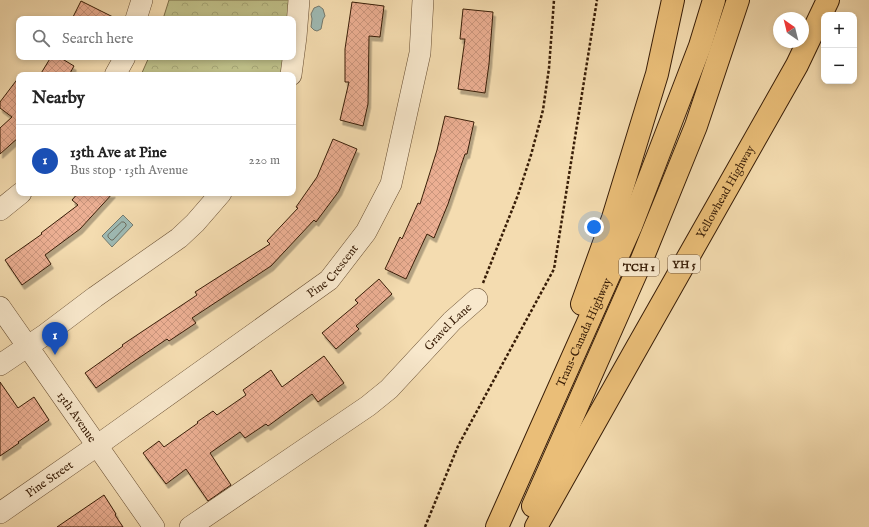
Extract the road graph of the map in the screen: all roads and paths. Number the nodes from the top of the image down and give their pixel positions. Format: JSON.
{"nodes":[{"id":1,"x":142,"y":0,"type":"edge"},
{"id":2,"x":299,"y":0,"type":"edge"},
{"id":3,"x":423,"y":0,"type":"edge"},
{"id":4,"x":554,"y":0,"type":"edge"},
{"id":5,"x":597,"y":0,"type":"edge"},
{"id":6,"x":673,"y":0,"type":"edge"},
{"id":7,"x":714,"y":0,"type":"edge"},
{"id":8,"x":738,"y":0,"type":"edge"},
{"id":9,"x":828,"y":0,"type":"edge"},
{"id":10,"x":137,"y":16,"type":"edge"},
{"id":11,"x":296,"y":37,"type":"edge"},
{"id":12,"x":123,"y":60,"type":"edge"},
{"id":13,"x":293,"y":60,"type":"edge"},
{"id":14,"x":117,"y":72,"type":"edge"},
{"id":15,"x":291,"y":72,"type":"edge"},
{"id":16,"x":17,"y":196,"type":"edge"},
{"id":17,"x":218,"y":196,"type":"edge"},
{"id":18,"x":0,"y":210,"type":"edge"},
{"id":19,"x":477,"y":299,"type":"joint"},
{"id":20,"x":0,"y":307,"type":"edge"},
{"id":21,"x":27,"y":346,"type":"junction"},
{"id":22,"x":0,"y":365,"type":"edge"},
{"id":23,"x":98,"y":445,"type":"junction"},
{"id":24,"x":523,"y":469,"type":"junction"},
{"id":25,"x":0,"y":513,"type":"edge"},
{"id":26,"x":154,"y":527,"type":"edge"},
{"id":27,"x":190,"y":527,"type":"edge"},
{"id":28,"x":425,"y":527,"type":"edge"},
{"id":29,"x":498,"y":527,"type":"edge"},
{"id":30,"x":524,"y":527,"type":"edge"},
{"id":31,"x":536,"y":527,"type":"edge"}],
"edges":[{"from":1,"to":10,"type":"street"},
{"from":2,"to":11,"type":"street"},
{"from":3,"to":23,"type":"street","name":"Pine Crescent"},
{"from":4,"to":19,"type":"path","name":"Gravel Lane"},
{"from":5,"to":28,"type":"path"},
{"from":6,"to":24,"type":"highway"},
{"from":7,"to":24,"type":"highway","name":"Trans-Canada Highway","number":"TCH 1"},
{"from":8,"to":30,"type":"highway","name":"Trans-Canada Highway","number":"TCH 1"},
{"from":9,"to":31,"type":"highway","name":"Yellowhead Highway","number":"YH 5"},
{"from":12,"to":14,"type":"street"},
{"from":13,"to":15,"type":"street"},
{"from":16,"to":18,"type":"street"},
{"from":17,"to":21,"type":"street"},
{"from":19,"to":27,"type":"street","name":"Gravel Lane"},
{"from":20,"to":21,"type":"street","name":"13th Avenue"},
{"from":21,"to":22,"type":"street"},
{"from":21,"to":23,"type":"street","name":"13th Avenue"},
{"from":23,"to":25,"type":"street","name":"Pine Street"},
{"from":23,"to":26,"type":"street","name":"13th Avenue"},
{"from":24,"to":29,"type":"highway","name":"Trans-Canada Highway","number":"TCH 1"}]}
